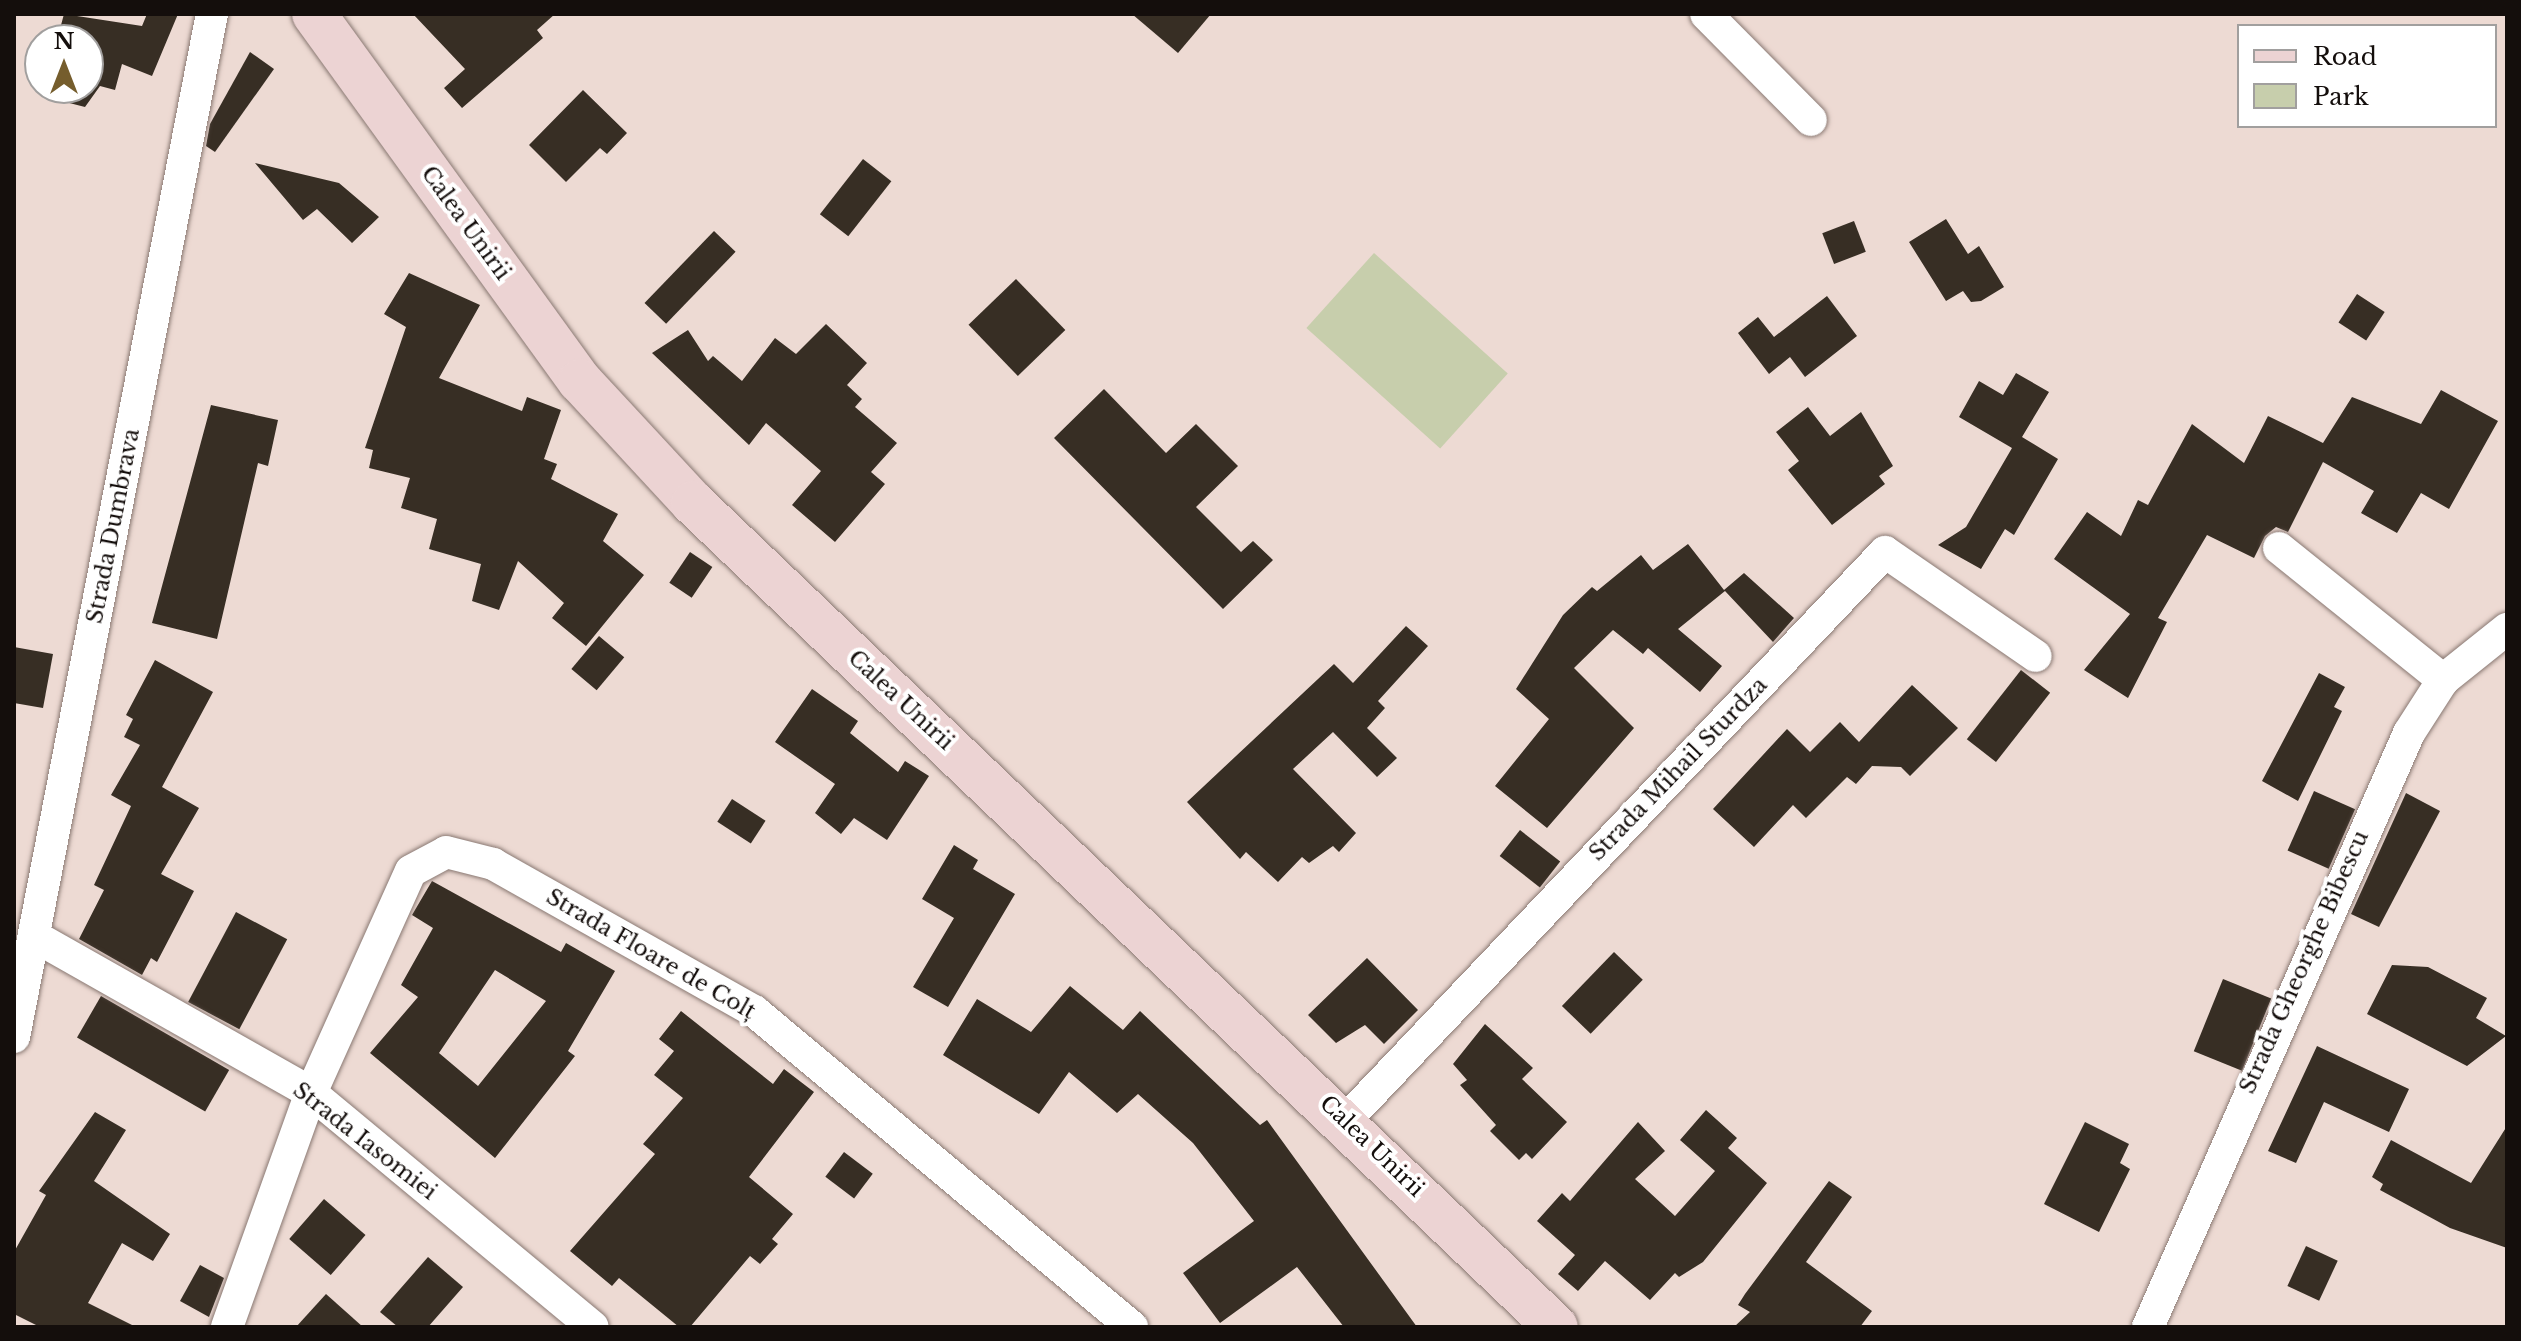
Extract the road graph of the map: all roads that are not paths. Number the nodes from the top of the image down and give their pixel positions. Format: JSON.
{"nodes":[{"id":1,"x":212,"y":14,"type":"edge"},
{"id":2,"x":314,"y":14,"type":"edge"},
{"id":3,"x":1706,"y":14,"type":"edge"},
{"id":4,"x":1811,"y":120,"type":"dead end"},
{"id":5,"x":2279,"y":548,"type":"dead end"},
{"id":6,"x":2507,"y":629,"type":"edge"},
{"id":7,"x":2036,"y":656,"type":"dead end"},
{"id":8,"x":2443,"y":680,"type":"junction"},
{"id":9,"x":34,"y":936,"type":"junction"},
{"id":10,"x":14,"y":1037,"type":"edge"},
{"id":11,"x":311,"y":1093,"type":"junction"},
{"id":12,"x":1346,"y":1120,"type":"junction"},
{"id":13,"x":227,"y":1327,"type":"edge"},
{"id":14,"x":593,"y":1327,"type":"edge"},
{"id":15,"x":1132,"y":1327,"type":"edge"},
{"id":16,"x":1556,"y":1327,"type":"edge"},
{"id":17,"x":2148,"y":1327,"type":"edge"}],
"edges":[{"from":1,"to":9,"type":"street","name":"Strada Dumbrava"},
{"from":2,"to":12,"type":"main road","name":"Calea Unirii"},
{"from":3,"to":4,"type":"street"},
{"from":5,"to":8,"type":"street"},
{"from":6,"to":8,"type":"street","name":"Strada Gheorghe Bibescu"},
{"from":7,"to":12,"type":"street","name":"Strada Mihail Sturdza"},
{"from":8,"to":17,"type":"street","name":"Strada Gheorghe Bibescu"},
{"from":9,"to":10,"type":"street","name":"Strada Dumbrava"},
{"from":9,"to":11,"type":"street","name":"Strada Iasomiei"},
{"from":11,"to":13,"type":"street","name":"Strada Floare de Colț"},
{"from":11,"to":14,"type":"street","name":"Strada Iasomiei"},
{"from":11,"to":15,"type":"street","name":"Strada Floare de Colț"},
{"from":12,"to":16,"type":"main road","name":"Calea Unirii"}]}
